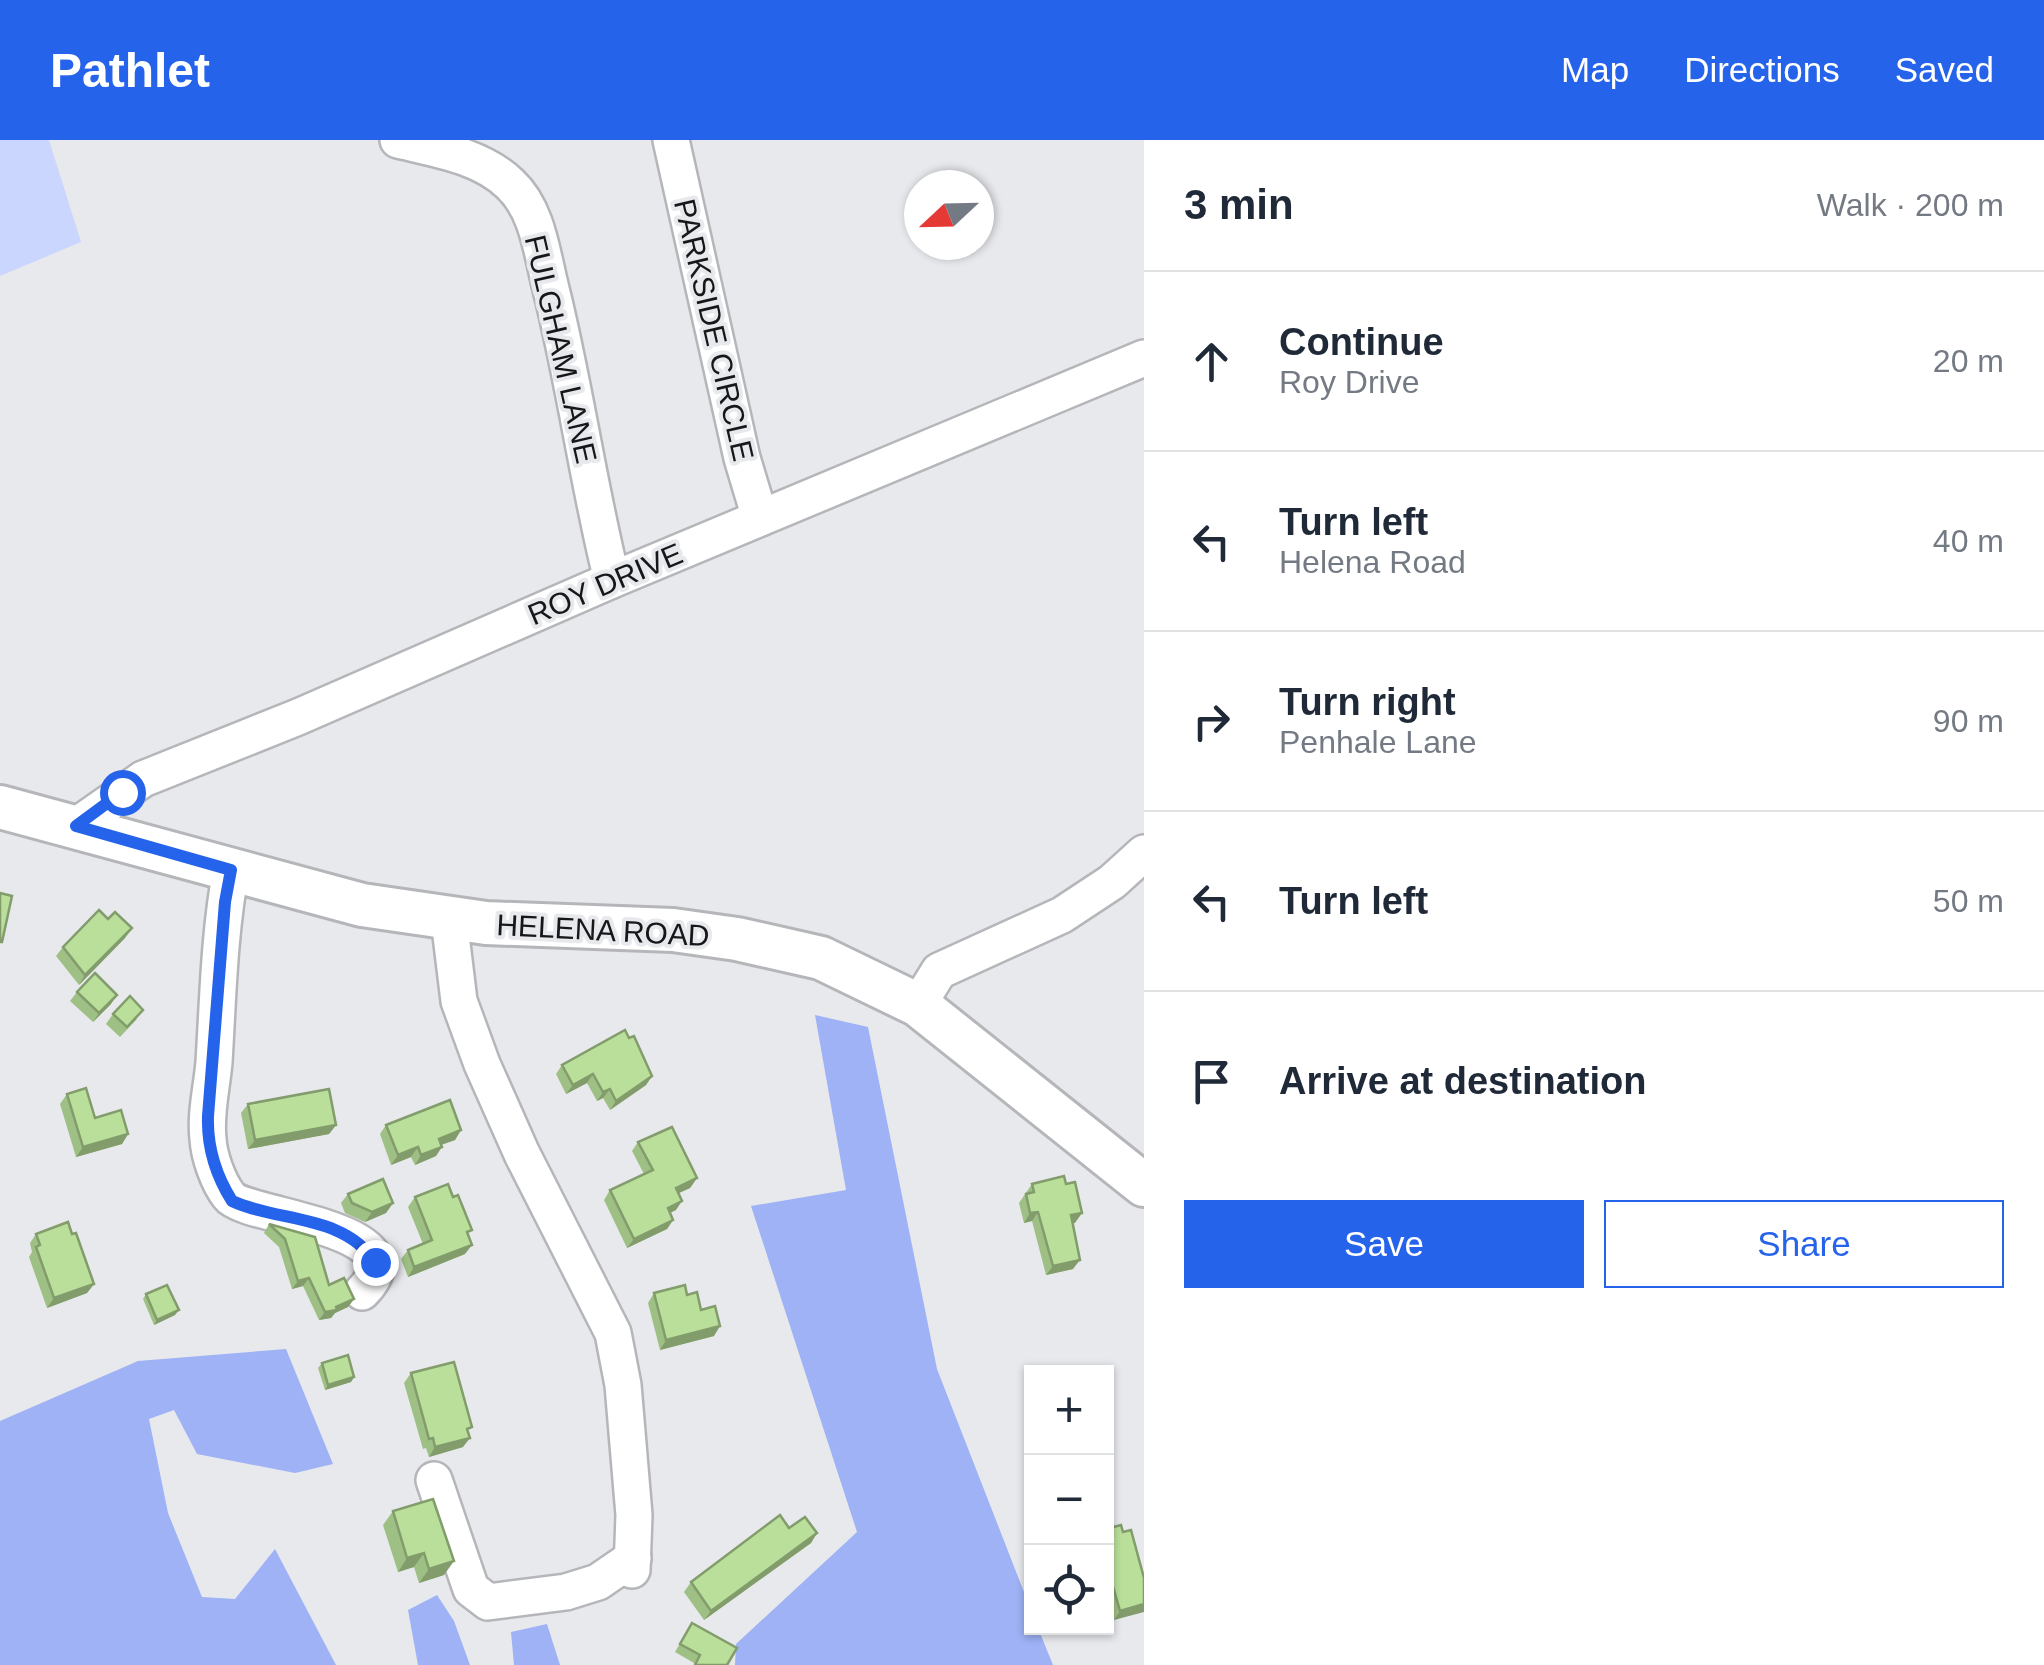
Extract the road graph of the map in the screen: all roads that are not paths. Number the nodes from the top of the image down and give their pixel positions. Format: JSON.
{"nodes":[{"id":1,"x":398,"y":140,"type":"edge"},
{"id":2,"x":671,"y":140,"type":"edge"},
{"id":3,"x":1144,"y":358,"type":"edge"},
{"id":4,"x":760,"y":518,"type":"junction"},
{"id":5,"x":612,"y":580,"type":"junction"},
{"id":6,"x":0,"y":807,"type":"edge"},
{"id":7,"x":76,"y":826,"type":"junction"},
{"id":8,"x":1144,"y":853,"type":"edge"},
{"id":9,"x":231,"y":870,"type":"junction"},
{"id":10,"x":449,"y":919,"type":"junction"},
{"id":11,"x":918,"y":1005,"type":"junction"},
{"id":12,"x":1144,"y":1185,"type":"edge"},
{"id":13,"x":362,"y":1292,"type":"dead end"},
{"id":14,"x":434,"y":1480,"type":"dead end"}],
"edges":[{"from":1,"to":5,"type":"street","name":"FULGHAM LANE"},
{"from":2,"to":4,"type":"street","name":"PARKSIDE CIRCLE"},
{"from":3,"to":4,"type":"street","name":"ROY DRIVE"},
{"from":4,"to":5,"type":"street","name":"ROY DRIVE"},
{"from":5,"to":7,"type":"street","name":"ROY DRIVE"},
{"from":6,"to":7,"type":"main road","name":"HELENA ROAD"},
{"from":7,"to":9,"type":"main road","name":"HELENA ROAD"},
{"from":8,"to":11,"type":"street"},
{"from":9,"to":10,"type":"main road","name":"HELENA ROAD"},
{"from":9,"to":13,"type":"street"},
{"from":10,"to":11,"type":"main road","name":"HELENA ROAD"},
{"from":10,"to":14,"type":"street"},
{"from":11,"to":12,"type":"main road","name":"HELENA ROAD"}]}
